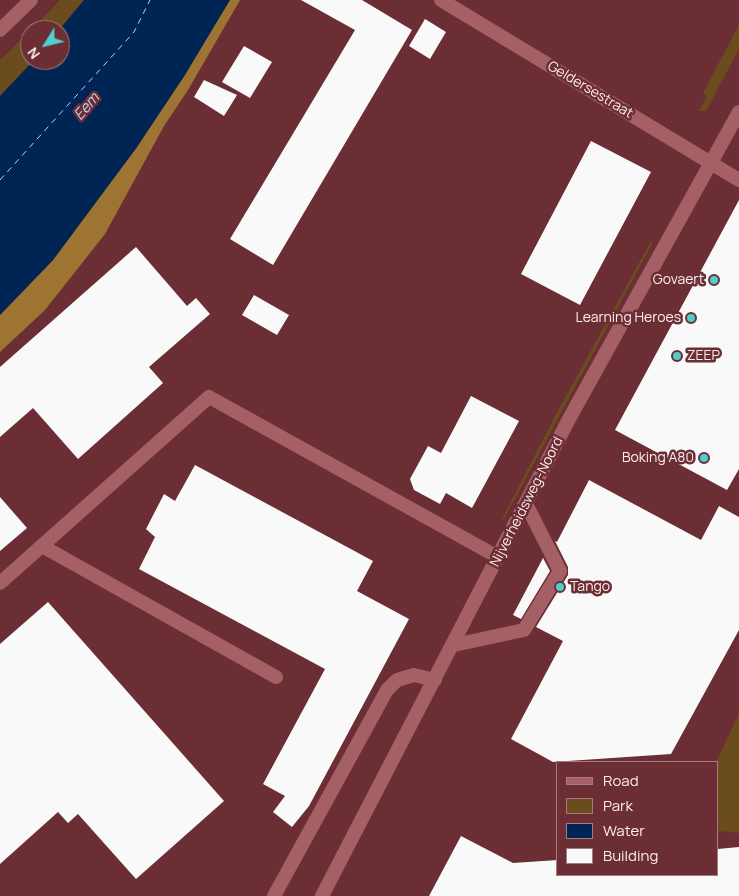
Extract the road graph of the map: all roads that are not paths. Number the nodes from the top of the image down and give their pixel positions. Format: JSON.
{"nodes":[{"id":1,"x":31,"y":0,"type":"edge"},
{"id":2,"x":440,"y":0,"type":"edge"},
{"id":3,"x":0,"y":30,"type":"edge"},
{"id":4,"x":739,"y":112,"type":"edge"},
{"id":5,"x":710,"y":163,"type":"junction"},
{"id":6,"x":735,"y":178,"type":"edge"},
{"id":7,"x":526,"y":504,"type":"junction"},
{"id":8,"x":42,"y":546,"type":"junction"},
{"id":9,"x":498,"y":557,"type":"junction"},
{"id":10,"x":0,"y":583,"type":"edge"},
{"id":11,"x":454,"y":645,"type":"junction"},
{"id":12,"x":276,"y":677,"type":"dead end"},
{"id":13,"x":436,"y":680,"type":"junction"},
{"id":14,"x":274,"y":896,"type":"edge"},
{"id":15,"x":322,"y":896,"type":"edge"}],
"edges":[{"from":1,"to":3,"type":"street"},
{"from":2,"to":5,"type":"street","name":"Geldersestraat"},
{"from":4,"to":5,"type":"street","name":"Nijverheidsweg-Noord"},
{"from":5,"to":6,"type":"street","name":"Geldersestraat"},
{"from":5,"to":7,"type":"street","name":"Nijverheidsweg-Noord"},
{"from":7,"to":9,"type":"street","name":"Nijverheidsweg-Noord"},
{"from":7,"to":11,"type":"street"},
{"from":8,"to":9,"type":"street"},
{"from":8,"to":10,"type":"street"},
{"from":8,"to":12,"type":"street"},
{"from":9,"to":11,"type":"street","name":"Nijverheidsweg-Noord"},
{"from":11,"to":13,"type":"street","name":"Nijverheidsweg-Noord"},
{"from":13,"to":14,"type":"street"},
{"from":13,"to":15,"type":"street","name":"Nijverheidsweg-Noord"}]}
